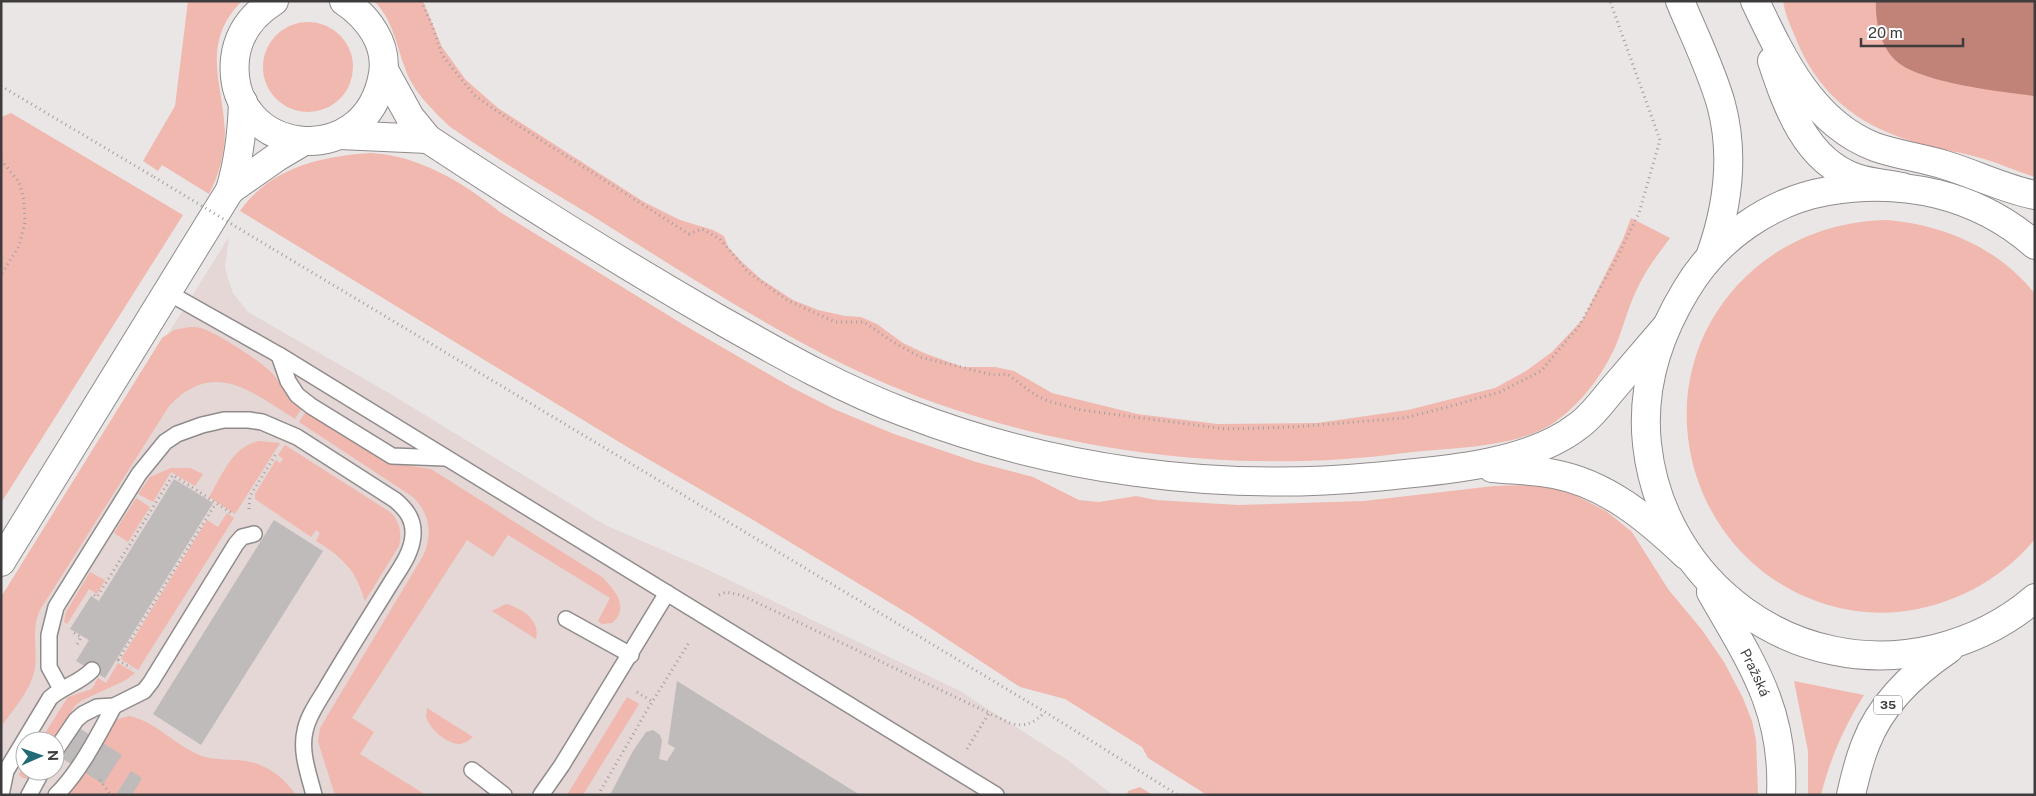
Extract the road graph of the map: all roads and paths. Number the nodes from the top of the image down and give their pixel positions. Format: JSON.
{"nodes":[{"id":1,"x":274,"y":1,"type":"edge"},
{"id":2,"x":344,"y":1,"type":"edge"},
{"id":3,"x":420,"y":1,"type":"edge"},
{"id":4,"x":1610,"y":1,"type":"edge"},
{"id":5,"x":1680,"y":1,"type":"edge"},
{"id":6,"x":1753,"y":1,"type":"edge"},
{"id":7,"x":384,"y":70,"type":"junction"},
{"id":8,"x":1,"y":86,"type":"edge"},
{"id":9,"x":243,"y":102,"type":"junction"},
{"id":10,"x":340,"y":135,"type":"junction"},
{"id":11,"x":428,"y":139,"type":"junction"},
{"id":12,"x":304,"y":141,"type":"junction"},
{"id":13,"x":1,"y":160,"type":"edge"},
{"id":14,"x":1902,"y":187,"type":"junction"},
{"id":15,"x":230,"y":190,"type":"junction"},
{"id":16,"x":2035,"y":195,"type":"edge"},
{"id":17,"x":2035,"y":245,"type":"edge"},
{"id":18,"x":1710,"y":257,"type":"junction"},
{"id":19,"x":1,"y":276,"type":"edge"},
{"id":20,"x":167,"y":292,"type":"junction"},
{"id":21,"x":1665,"y":328,"type":"junction"},
{"id":22,"x":279,"y":355,"type":"junction"},
{"id":23,"x":277,"y":451,"type":"dead end"},
{"id":24,"x":445,"y":458,"type":"junction"},
{"id":25,"x":1466,"y":467,"type":"junction"},
{"id":26,"x":216,"y":503,"type":"junction"},
{"id":27,"x":249,"y":508,"type":"dead end"},
{"id":28,"x":236,"y":516,"type":"dead end"},
{"id":29,"x":254,"y":534,"type":"dead end"},
{"id":30,"x":1,"y":562,"type":"edge"},
{"id":31,"x":1694,"y":563,"type":"junction"},
{"id":32,"x":90,"y":593,"type":"dead end"},
{"id":33,"x":667,"y":593,"type":"junction"},
{"id":34,"x":715,"y":598,"type":"dead end"},
{"id":35,"x":2035,"y":598,"type":"edge"},
{"id":36,"x":566,"y":619,"type":"dead end"},
{"id":37,"x":690,"y":640,"type":"dead end"},
{"id":38,"x":1961,"y":641,"type":"junction"},
{"id":39,"x":631,"y":655,"type":"junction"},
{"id":40,"x":118,"y":660,"type":"dead end"},
{"id":41,"x":92,"y":670,"type":"dead end"},
{"id":42,"x":61,"y":689,"type":"junction"},
{"id":43,"x":631,"y":689,"type":"dead end"},
{"id":44,"x":653,"y":702,"type":"junction"},
{"id":45,"x":114,"y":706,"type":"junction"},
{"id":46,"x":1045,"y":712,"type":"junction"},
{"id":47,"x":988,"y":713,"type":"junction"},
{"id":48,"x":975,"y":735,"type":"dead end"},
{"id":49,"x":65,"y":736,"type":"edge"},
{"id":50,"x":472,"y":770,"type":"dead end"},
{"id":51,"x":37,"y":781,"type":"edge"},
{"id":52,"x":1,"y":795,"type":"edge"},
{"id":53,"x":29,"y":795,"type":"edge"},
{"id":54,"x":56,"y":795,"type":"edge"},
{"id":55,"x":314,"y":795,"type":"edge"},
{"id":56,"x":504,"y":795,"type":"edge"},
{"id":57,"x":540,"y":795,"type":"edge"},
{"id":58,"x":598,"y":795,"type":"edge"},
{"id":59,"x":996,"y":795,"type":"edge"},
{"id":60,"x":1178,"y":795,"type":"edge"},
{"id":61,"x":1781,"y":795,"type":"edge"},
{"id":62,"x":1851,"y":795,"type":"edge"}],
"edges":[{"from":1,"to":9,"type":"main road"},
{"from":2,"to":7,"type":"main road"},
{"from":3,"to":4,"type":"path"},
{"from":5,"to":18,"type":"main road"},
{"from":6,"to":14,"type":"main road"},
{"from":6,"to":16,"type":"main road"},
{"from":7,"to":10,"type":"main road"},
{"from":7,"to":11,"type":"main road"},
{"from":8,"to":46,"type":"path","bridge":true},
{"from":9,"to":12,"type":"main road"},
{"from":9,"to":15,"type":"main road"},
{"from":10,"to":11,"type":"main road"},
{"from":10,"to":12,"type":"main road"},
{"from":11,"to":25,"type":"main road"},
{"from":12,"to":15,"type":"main road"},
{"from":13,"to":19,"type":"path"},
{"from":14,"to":17,"type":"main road"},
{"from":14,"to":18,"type":"main road"},
{"from":15,"to":20,"type":"main road"},
{"from":18,"to":21,"type":"main road"},
{"from":20,"to":22,"type":"lane"},
{"from":20,"to":30,"type":"main road"},
{"from":21,"to":25,"type":"main road"},
{"from":21,"to":31,"type":"main road"},
{"from":22,"to":24,"type":"lane"},
{"from":22,"to":24,"type":"lane"},
{"from":23,"to":27,"type":"path"},
{"from":24,"to":33,"type":"lane"},
{"from":25,"to":31,"type":"main road"},
{"from":26,"to":28,"type":"path"},
{"from":26,"to":32,"type":"path"},
{"from":26,"to":40,"type":"path"},
{"from":29,"to":45,"type":"lane"},
{"from":31,"to":38,"type":"main road"},
{"from":31,"to":61,"type":"main road","name":"Pražská"},
{"from":33,"to":39,"type":"lane"},
{"from":33,"to":59,"type":"lane"},
{"from":34,"to":47,"type":"path"},
{"from":35,"to":38,"type":"main road"},
{"from":36,"to":39,"type":"lane"},
{"from":37,"to":44,"type":"path"},
{"from":38,"to":62,"type":"main road","number":"35"},
{"from":39,"to":57,"type":"lane"},
{"from":41,"to":42,"type":"lane"},
{"from":42,"to":52,"type":"lane"},
{"from":42,"to":55,"type":"lane"},
{"from":43,"to":44,"type":"path"},
{"from":44,"to":58,"type":"path"},
{"from":45,"to":49,"type":"lane"},
{"from":45,"to":54,"type":"lane"},
{"from":46,"to":47,"type":"path"},
{"from":46,"to":60,"type":"path"},
{"from":47,"to":48,"type":"path"},
{"from":50,"to":56,"type":"lane"},
{"from":51,"to":53,"type":"lane"}]}
